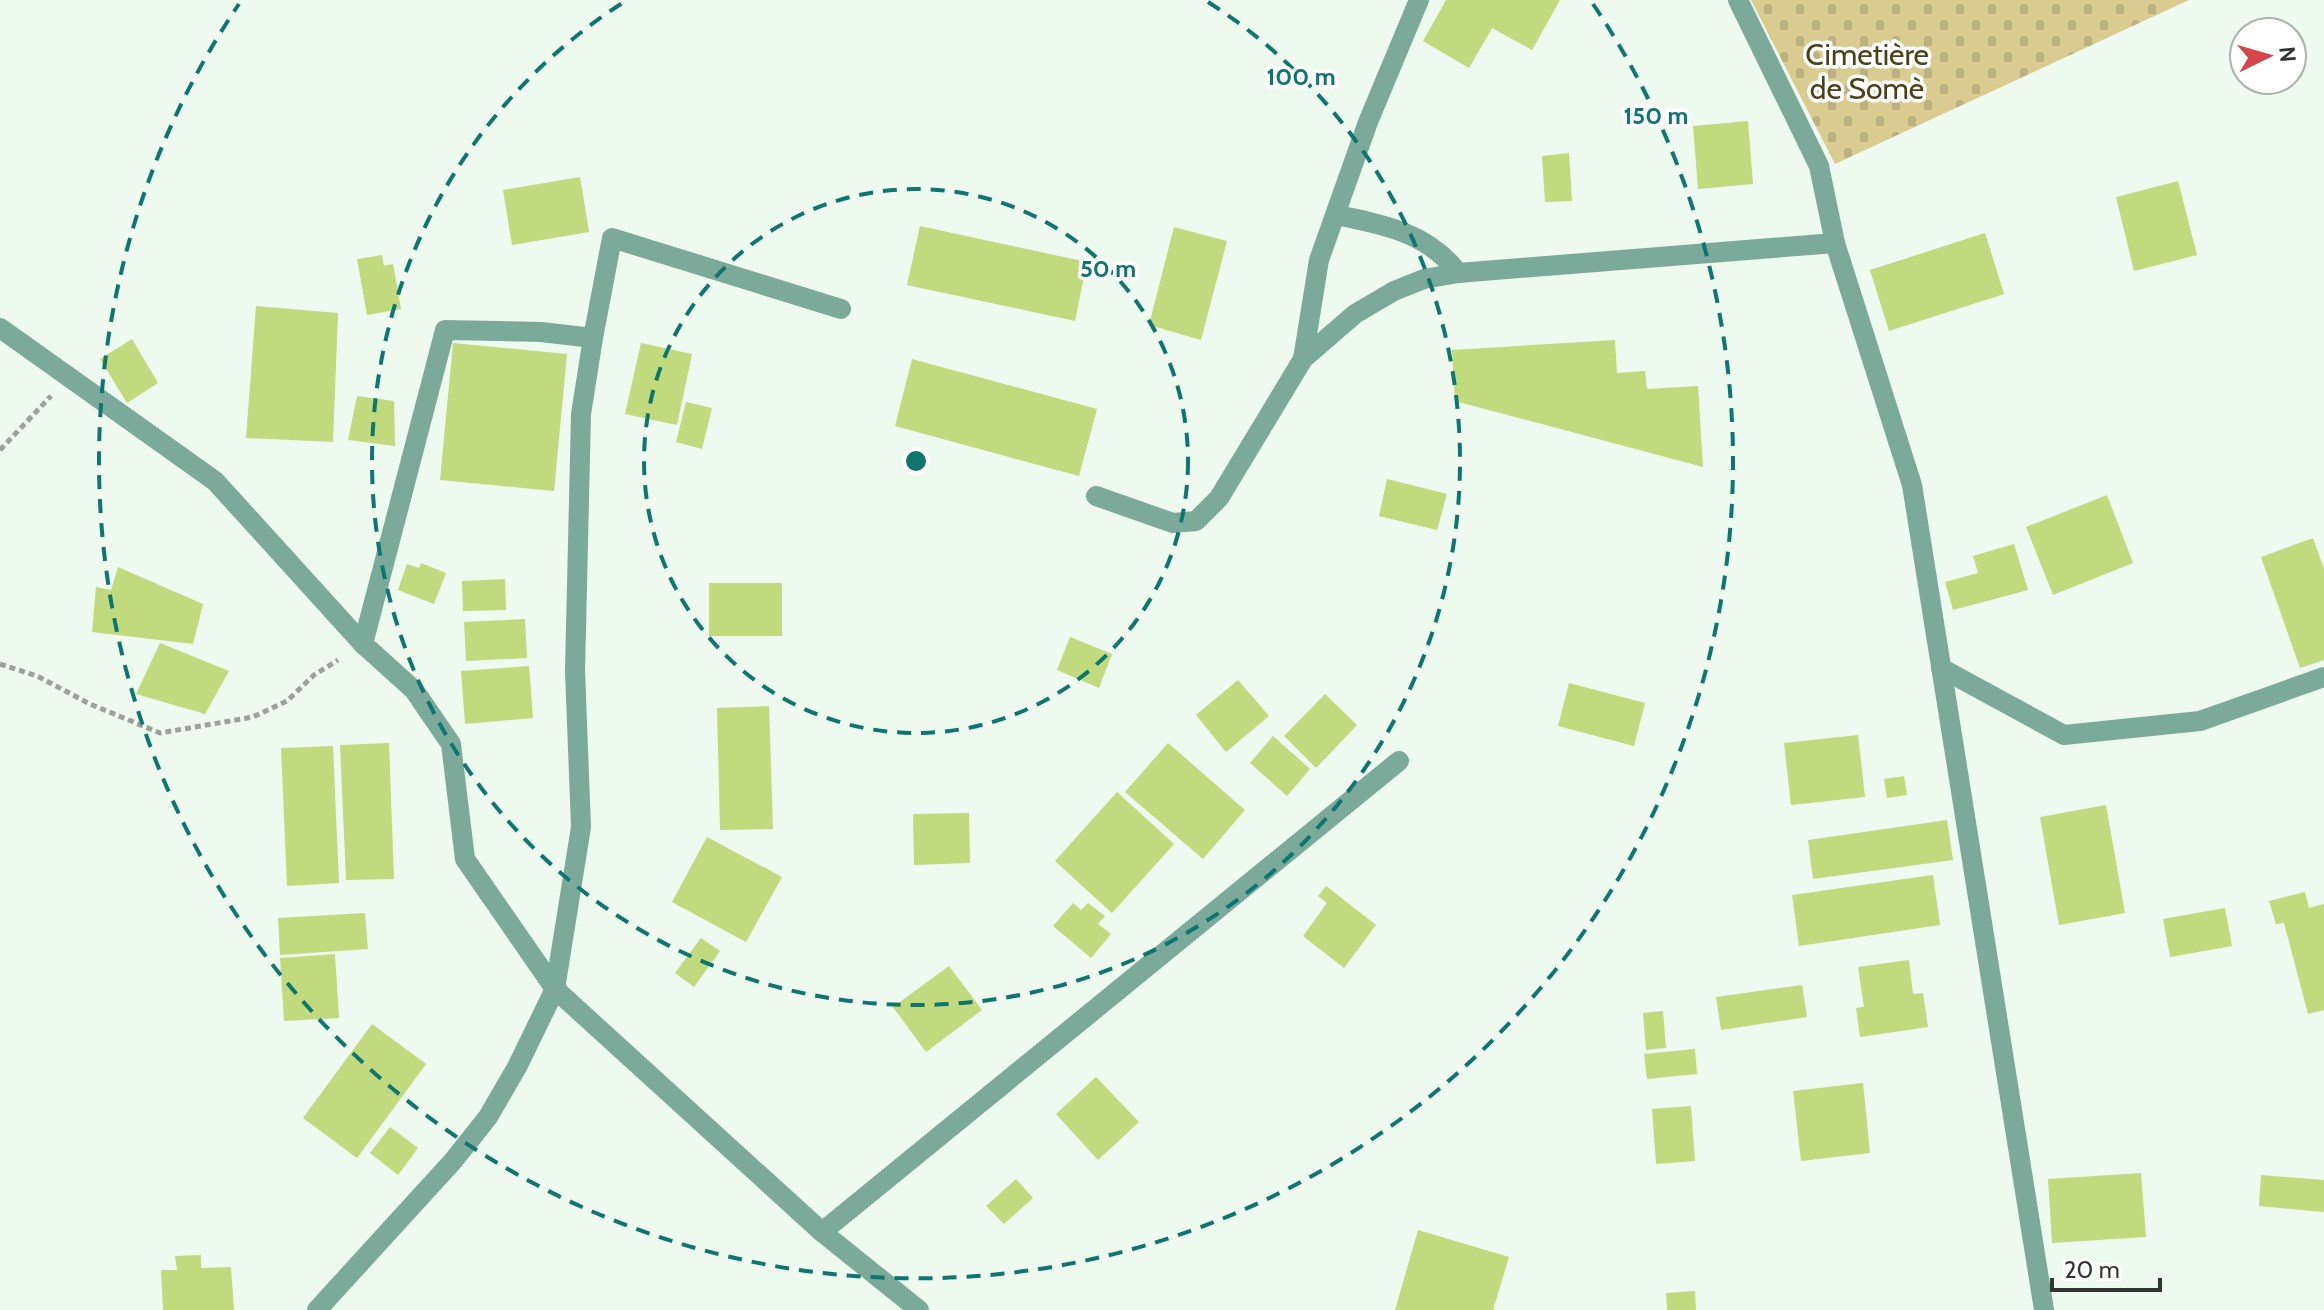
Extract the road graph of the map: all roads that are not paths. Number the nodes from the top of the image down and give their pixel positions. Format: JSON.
{"nodes":[{"id":1,"x":1419,"y":0,"type":"edge"},
{"id":2,"x":1738,"y":0,"type":"edge"},
{"id":3,"x":1336,"y":215,"type":"junction"},
{"id":4,"x":1835,"y":243,"type":"junction"},
{"id":5,"x":1458,"y":273,"type":"junction"},
{"id":6,"x":841,"y":309,"type":"dead end"},
{"id":7,"x":0,"y":328,"type":"edge"},
{"id":8,"x":593,"y":338,"type":"junction"},
{"id":9,"x":1303,"y":359,"type":"junction"},
{"id":10,"x":1096,"y":496,"type":"dead end"},
{"id":11,"x":363,"y":644,"type":"junction"},
{"id":12,"x":1941,"y":668,"type":"junction"},
{"id":13,"x":2324,"y":677,"type":"edge"},
{"id":14,"x":1399,"y":761,"type":"dead end"},
{"id":15,"x":555,"y":989,"type":"junction"},
{"id":16,"x":822,"y":1232,"type":"junction"},
{"id":17,"x":913,"y":1308,"type":"edge"},
{"id":18,"x":317,"y":1310,"type":"edge"},
{"id":19,"x":2044,"y":1310,"type":"edge"}],
"edges":[{"from":1,"to":3,"type":"street"},
{"from":2,"to":4,"type":"street"},
{"from":3,"to":5,"type":"street"},
{"from":3,"to":9,"type":"street"},
{"from":4,"to":5,"type":"street"},
{"from":4,"to":12,"type":"street"},
{"from":5,"to":9,"type":"street"},
{"from":6,"to":8,"type":"street"},
{"from":7,"to":11,"type":"street"},
{"from":8,"to":11,"type":"street"},
{"from":8,"to":15,"type":"street"},
{"from":9,"to":10,"type":"street"},
{"from":11,"to":15,"type":"street"},
{"from":12,"to":13,"type":"street"},
{"from":12,"to":19,"type":"street"},
{"from":14,"to":16,"type":"street"},
{"from":15,"to":16,"type":"street"},
{"from":15,"to":18,"type":"street"},
{"from":16,"to":17,"type":"street"}]}
